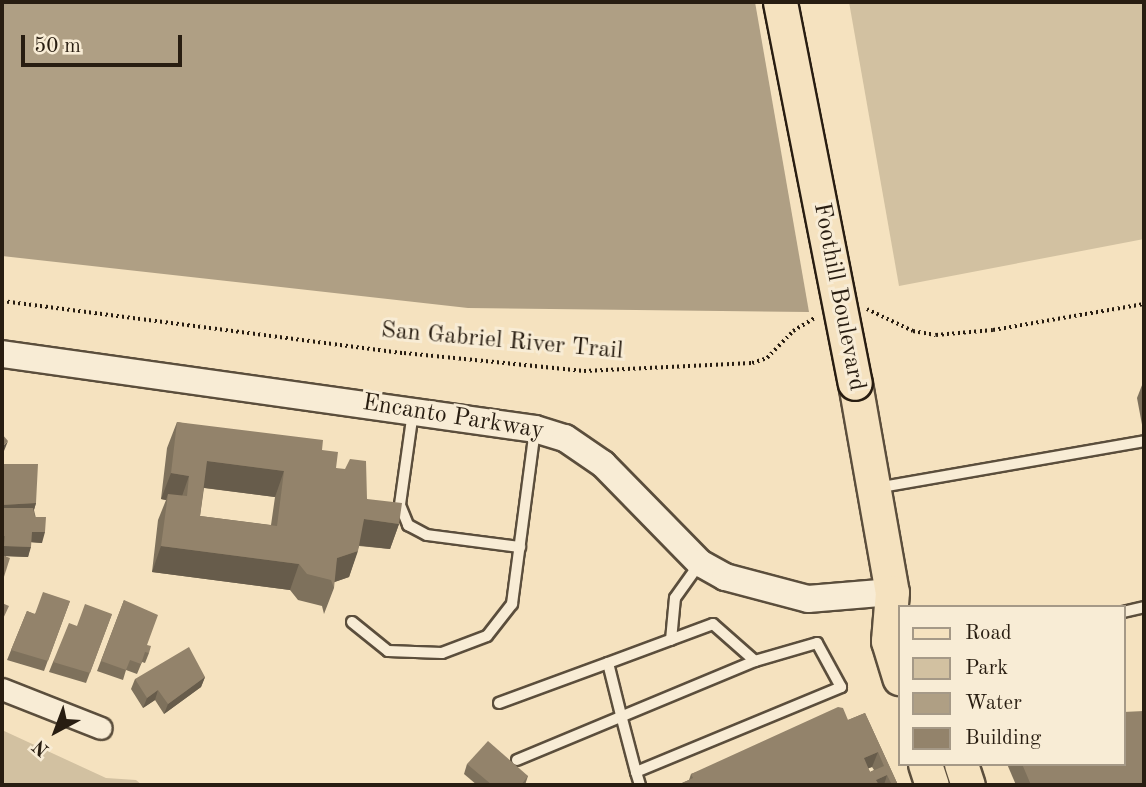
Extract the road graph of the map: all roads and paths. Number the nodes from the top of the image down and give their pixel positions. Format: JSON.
{"nodes":[{"id":1,"x":780,"y":2,"type":"edge"},
{"id":2,"x":2,"y":301,"type":"edge"},
{"id":3,"x":1144,"y":304,"type":"edge"},
{"id":4,"x":861,"y":308,"type":"dead end"},
{"id":5,"x":826,"y":316,"type":"dead end"},
{"id":6,"x":2,"y":354,"type":"edge"},
{"id":7,"x":414,"y":410,"type":"junction"},
{"id":8,"x":535,"y":429,"type":"junction"},
{"id":9,"x":1144,"y":442,"type":"edge"},
{"id":10,"x":873,"y":489,"type":"junction"},
{"id":11,"x":520,"y":547,"type":"junction"},
{"id":12,"x":700,"y":563,"type":"junction"},
{"id":13,"x":896,"y":600,"type":"edge"},
{"id":14,"x":1144,"y":607,"type":"edge"},
{"id":15,"x":1125,"y":612,"type":"edge"},
{"id":16,"x":352,"y":622,"type":"dead end"},
{"id":17,"x":671,"y":640,"type":"junction"},
{"id":18,"x":755,"y":661,"type":"junction"},
{"id":19,"x":608,"y":663,"type":"junction"},
{"id":20,"x":898,"y":675,"type":"edge"},
{"id":21,"x":2,"y":689,"type":"edge"},
{"id":22,"x":499,"y":703,"type":"dead end"},
{"id":23,"x":621,"y":715,"type":"junction"},
{"id":24,"x":101,"y":728,"type":"dead end"},
{"id":25,"x":517,"y":760,"type":"dead end"},
{"id":26,"x":926,"y":766,"type":"edge"},
{"id":27,"x":962,"y":766,"type":"edge"},
{"id":28,"x":636,"y":772,"type":"junction"},
{"id":29,"x":640,"y":785,"type":"edge"},
{"id":30,"x":932,"y":785,"type":"edge"},
{"id":31,"x":968,"y":785,"type":"edge"}],
"edges":[{"from":1,"to":10,"type":"main road","name":"Foothill Boulevard","bridge":true},
{"from":2,"to":5,"type":"path","name":"San Gabriel River Trail"},
{"from":3,"to":4,"type":"path"},
{"from":6,"to":7,"type":"street","name":"Encanto Parkway"},
{"from":7,"to":8,"type":"street","name":"Encanto Parkway"},
{"from":7,"to":11,"type":"lane"},
{"from":8,"to":11,"type":"lane"},
{"from":8,"to":12,"type":"street","name":"Encanto Parkway"},
{"from":9,"to":10,"type":"lane"},
{"from":10,"to":13,"type":"main road","name":"Foothill Boulevard"},
{"from":11,"to":16,"type":"lane"},
{"from":12,"to":13,"type":"street","name":"Encanto Parkway"},
{"from":12,"to":17,"type":"lane"},
{"from":13,"to":20,"type":"main road","name":"Foothill Boulevard"},
{"from":14,"to":15,"type":"lane"},
{"from":17,"to":18,"type":"lane"},
{"from":17,"to":19,"type":"lane"},
{"from":18,"to":23,"type":"lane"},
{"from":18,"to":28,"type":"lane"},
{"from":19,"to":22,"type":"lane"},
{"from":19,"to":23,"type":"lane"},
{"from":21,"to":24,"type":"street"},
{"from":23,"to":25,"type":"lane"},
{"from":23,"to":28,"type":"lane"},
{"from":26,"to":30,"type":"main road"},
{"from":27,"to":31,"type":"main road"},
{"from":28,"to":29,"type":"lane"}]}
